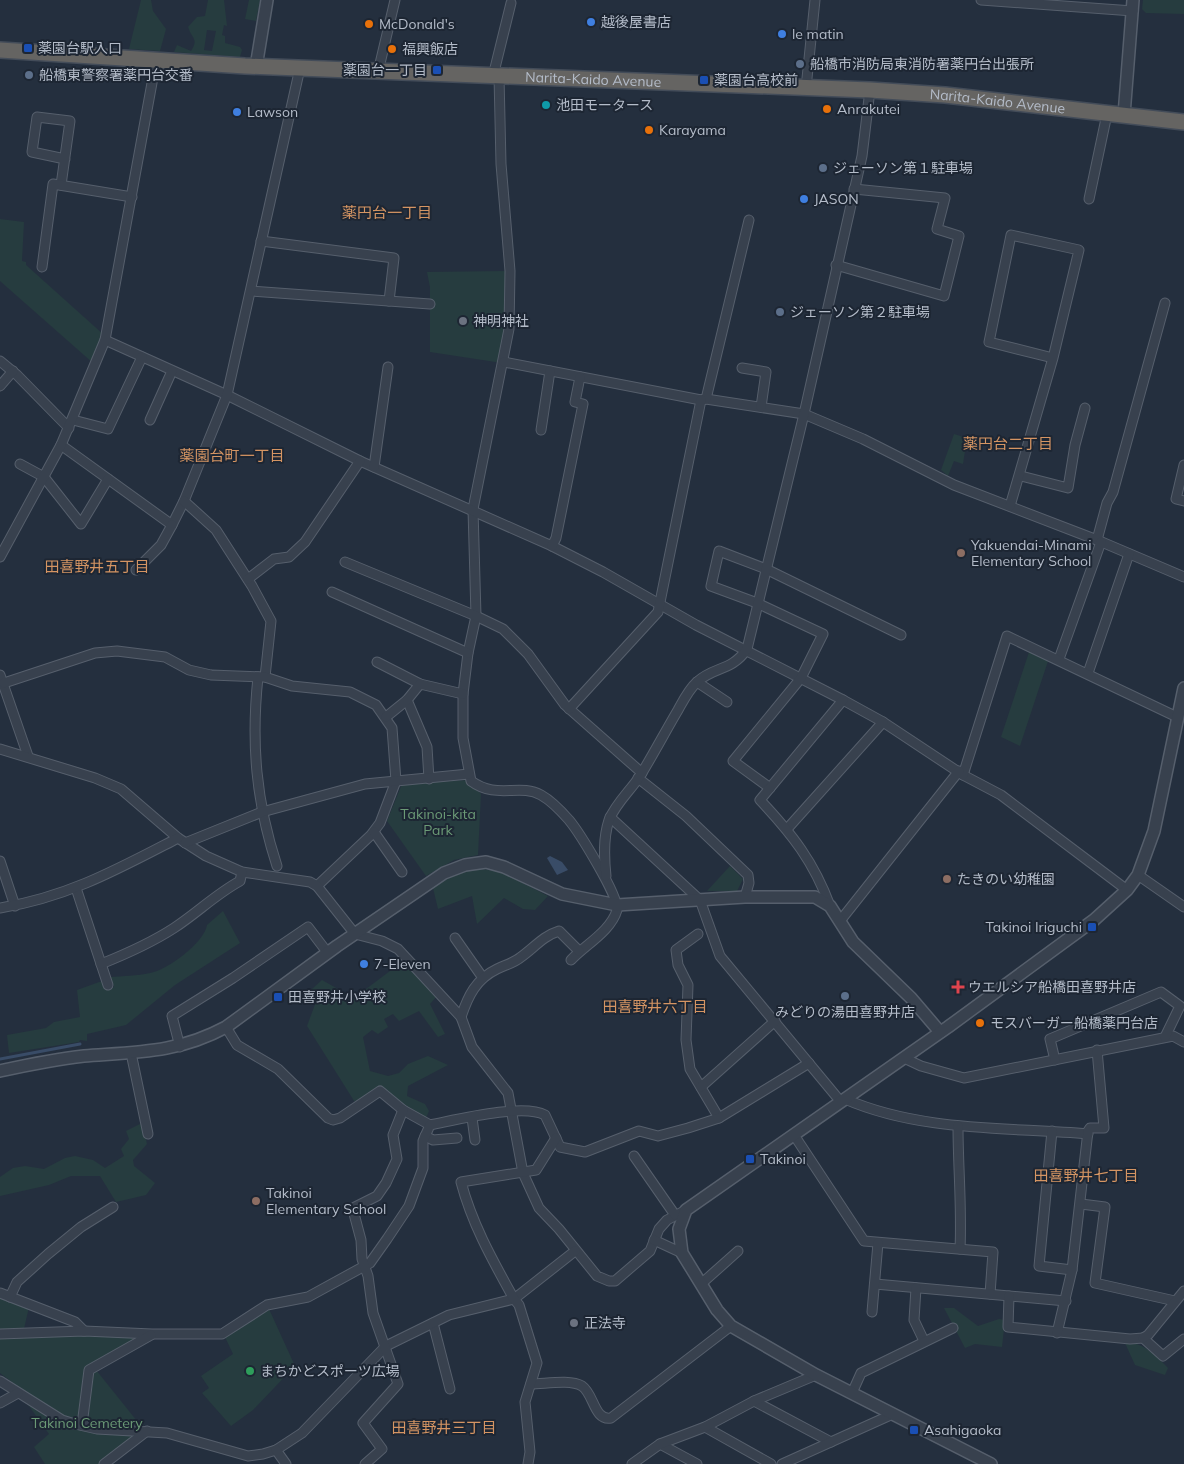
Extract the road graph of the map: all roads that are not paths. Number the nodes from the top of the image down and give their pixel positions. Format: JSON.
{"nodes":[{"id":1,"x":267,"y":0,"type":"edge"},
{"id":2,"x":396,"y":0,"type":"edge"},
{"id":3,"x":816,"y":0,"type":"edge"},
{"id":4,"x":981,"y":0,"type":"edge"},
{"id":5,"x":511,"y":3,"type":"dead end"},
{"id":6,"x":1133,"y":5,"type":"edge"},
{"id":7,"x":0,"y":50,"type":"edge"},
{"id":8,"x":156,"y":61,"type":"junction"},
{"id":9,"x":256,"y":67,"type":"junction"},
{"id":10,"x":300,"y":68,"type":"junction"},
{"id":11,"x":378,"y":72,"type":"junction"},
{"id":12,"x":496,"y":76,"type":"junction"},
{"id":13,"x":806,"y":88,"type":"junction"},
{"id":14,"x":870,"y":90,"type":"junction"},
{"id":15,"x":1107,"y":114,"type":"junction"},
{"id":16,"x":1124,"y":115,"type":"junction"},
{"id":17,"x":1184,"y":122,"type":"edge"},
{"id":18,"x":65,"y":159,"type":"junction"},
{"id":19,"x":61,"y":185,"type":"junction"},
{"id":20,"x":854,"y":189,"type":"junction"},
{"id":21,"x":132,"y":197,"type":"junction"},
{"id":22,"x":1089,"y":199,"type":"dead end"},
{"id":23,"x":748,"y":220,"type":"dead end"},
{"id":24,"x":261,"y":241,"type":"junction"},
{"id":25,"x":836,"y":265,"type":"junction"},
{"id":26,"x":42,"y":267,"type":"dead end"},
{"id":27,"x":252,"y":291,"type":"junction"},
{"id":28,"x":389,"y":301,"type":"junction"},
{"id":29,"x":1165,"y":303,"type":"dead end"},
{"id":30,"x":430,"y":304,"type":"dead end"},
{"id":31,"x":105,"y":340,"type":"junction"},
{"id":32,"x":142,"y":357,"type":"junction"},
{"id":33,"x":1053,"y":358,"type":"junction"},
{"id":34,"x":0,"y":361,"type":"edge"},
{"id":35,"x":504,"y":362,"type":"junction"},
{"id":36,"x":388,"y":368,"type":"dead end"},
{"id":37,"x":742,"y":368,"type":"dead end"},
{"id":38,"x":172,"y":370,"type":"junction"},
{"id":39,"x":550,"y":371,"type":"junction"},
{"id":40,"x":13,"y":372,"type":"junction"},
{"id":41,"x":580,"y":377,"type":"junction"},
{"id":42,"x":0,"y":386,"type":"edge"},
{"id":43,"x":227,"y":395,"type":"junction"},
{"id":44,"x":703,"y":399,"type":"junction"},
{"id":45,"x":761,"y":407,"type":"junction"},
{"id":46,"x":1085,"y":408,"type":"dead end"},
{"id":47,"x":804,"y":414,"type":"junction"},
{"id":48,"x":150,"y":420,"type":"dead end"},
{"id":49,"x":71,"y":424,"type":"junction"},
{"id":50,"x":541,"y":430,"type":"dead end"},
{"id":51,"x":61,"y":445,"type":"junction"},
{"id":52,"x":360,"y":461,"type":"junction"},
{"id":53,"x":20,"y":464,"type":"dead end"},
{"id":54,"x":1184,"y":464,"type":"edge"},
{"id":55,"x":374,"y":467,"type":"junction"},
{"id":56,"x":1021,"y":476,"type":"junction"},
{"id":57,"x":44,"y":477,"type":"junction"},
{"id":58,"x":108,"y":479,"type":"junction"},
{"id":59,"x":184,"y":501,"type":"junction"},
{"id":60,"x":1184,"y":501,"type":"edge"},
{"id":61,"x":1010,"y":506,"type":"junction"},
{"id":62,"x":473,"y":509,"type":"junction"},
{"id":63,"x":172,"y":526,"type":"junction"},
{"id":64,"x":1099,"y":541,"type":"junction"},
{"id":65,"x":552,"y":546,"type":"junction"},
{"id":66,"x":1129,"y":554,"type":"junction"},
{"id":67,"x":0,"y":557,"type":"edge"},
{"id":68,"x":345,"y":562,"type":"dead end"},
{"id":69,"x":766,"y":569,"type":"junction"},
{"id":70,"x":136,"y":570,"type":"dead end"},
{"id":71,"x":1184,"y":578,"type":"edge"},
{"id":72,"x":248,"y":579,"type":"junction"},
{"id":73,"x":332,"y":592,"type":"dead end"},
{"id":74,"x":757,"y":603,"type":"junction"},
{"id":75,"x":660,"y":604,"type":"junction"},
{"id":76,"x":476,"y":616,"type":"junction"},
{"id":77,"x":901,"y":635,"type":"dead end"},
{"id":78,"x":747,"y":649,"type":"junction"},
{"id":79,"x":468,"y":653,"type":"junction"},
{"id":80,"x":1059,"y":659,"type":"junction"},
{"id":81,"x":377,"y":662,"type":"dead end"},
{"id":82,"x":1088,"y":673,"type":"junction"},
{"id":83,"x":262,"y":677,"type":"junction"},
{"id":84,"x":801,"y":678,"type":"junction"},
{"id":85,"x":2,"y":679,"type":"edge"},
{"id":86,"x":697,"y":682,"type":"junction"},
{"id":87,"x":420,"y":684,"type":"junction"},
{"id":88,"x":1184,"y":688,"type":"edge"},
{"id":89,"x":463,"y":694,"type":"junction"},
{"id":90,"x":407,"y":700,"type":"junction"},
{"id":91,"x":843,"y":700,"type":"junction"},
{"id":92,"x":727,"y":702,"type":"dead end"},
{"id":93,"x":569,"y":709,"type":"junction"},
{"id":94,"x":386,"y":717,"type":"junction"},
{"id":95,"x":1177,"y":717,"type":"junction"},
{"id":96,"x":882,"y":722,"type":"junction"},
{"id":97,"x":0,"y":749,"type":"edge"},
{"id":98,"x":28,"y":756,"type":"junction"},
{"id":99,"x":961,"y":773,"type":"junction"},
{"id":100,"x":469,"y":774,"type":"junction"},
{"id":101,"x":640,"y":775,"type":"junction"},
{"id":102,"x":429,"y":779,"type":"junction"},
{"id":103,"x":396,"y":781,"type":"junction"},
{"id":104,"x":770,"y":788,"type":"junction"},
{"id":105,"x":262,"y":812,"type":"junction"},
{"id":106,"x":610,"y":817,"type":"junction"},
{"id":107,"x":787,"y":829,"type":"junction"},
{"id":108,"x":374,"y":832,"type":"junction"},
{"id":109,"x":182,"y":841,"type":"junction"},
{"id":110,"x":0,"y":861,"type":"edge"},
{"id":111,"x":277,"y":866,"type":"dead end"},
{"id":112,"x":242,"y":872,"type":"junction"},
{"id":113,"x":402,"y":872,"type":"dead end"},
{"id":114,"x":1138,"y":875,"type":"junction"},
{"id":115,"x":606,"y":879,"type":"junction"},
{"id":116,"x":317,"y":886,"type":"junction"},
{"id":117,"x":76,"y":888,"type":"junction"},
{"id":118,"x":1127,"y":890,"type":"junction"},
{"id":119,"x":745,"y":897,"type":"junction"},
{"id":120,"x":700,"y":900,"type":"junction"},
{"id":121,"x":617,"y":905,"type":"junction"},
{"id":122,"x":15,"y":906,"type":"junction"},
{"id":123,"x":830,"y":906,"type":"junction"},
{"id":124,"x":1184,"y":907,"type":"edge"},
{"id":125,"x":0,"y":908,"type":"edge"},
{"id":126,"x":840,"y":921,"type":"junction"},
{"id":127,"x":354,"y":934,"type":"junction"},
{"id":128,"x":698,"y":934,"type":"dead end"},
{"id":129,"x":455,"y":938,"type":"dead end"},
{"id":130,"x":579,"y":951,"type":"junction"},
{"id":131,"x":328,"y":952,"type":"junction"},
{"id":132,"x":571,"y":960,"type":"dead end"},
{"id":133,"x":101,"y":964,"type":"junction"},
{"id":134,"x":483,"y":978,"type":"junction"},
{"id":135,"x":108,"y":986,"type":"dead end"},
{"id":136,"x":461,"y":1017,"type":"junction"},
{"id":137,"x":775,"y":1021,"type":"junction"},
{"id":138,"x":226,"y":1027,"type":"junction"},
{"id":139,"x":940,"y":1032,"type":"junction"},
{"id":140,"x":1165,"y":1037,"type":"junction"},
{"id":141,"x":1184,"y":1042,"type":"edge"},
{"id":142,"x":180,"y":1047,"type":"junction"},
{"id":143,"x":1098,"y":1050,"type":"junction"},
{"id":144,"x":131,"y":1053,"type":"junction"},
{"id":145,"x":904,"y":1058,"type":"junction"},
{"id":146,"x":1055,"y":1060,"type":"junction"},
{"id":147,"x":809,"y":1063,"type":"junction"},
{"id":148,"x":0,"y":1071,"type":"edge"},
{"id":149,"x":701,"y":1087,"type":"junction"},
{"id":150,"x":843,"y":1100,"type":"junction"},
{"id":151,"x":404,"y":1110,"type":"junction"},
{"id":152,"x":512,"y":1111,"type":"junction"},
{"id":153,"x":472,"y":1118,"type":"junction"},
{"id":154,"x":719,"y":1118,"type":"junction"},
{"id":155,"x":430,"y":1125,"type":"junction"},
{"id":156,"x":958,"y":1126,"type":"junction"},
{"id":157,"x":1052,"y":1131,"type":"junction"},
{"id":158,"x":148,"y":1134,"type":"dead end"},
{"id":159,"x":1088,"y":1134,"type":"junction"},
{"id":160,"x":425,"y":1136,"type":"junction"},
{"id":161,"x":794,"y":1136,"type":"junction"},
{"id":162,"x":457,"y":1138,"type":"dead end"},
{"id":163,"x":556,"y":1138,"type":"junction"},
{"id":164,"x":476,"y":1140,"type":"dead end"},
{"id":165,"x":634,"y":1156,"type":"dead end"},
{"id":166,"x":523,"y":1173,"type":"junction"},
{"id":167,"x":1081,"y":1204,"type":"junction"},
{"id":168,"x":113,"y":1207,"type":"dead end"},
{"id":169,"x":681,"y":1213,"type":"junction"},
{"id":170,"x":654,"y":1240,"type":"junction"},
{"id":171,"x":878,"y":1243,"type":"junction"},
{"id":172,"x":960,"y":1249,"type":"junction"},
{"id":173,"x":575,"y":1251,"type":"junction"},
{"id":174,"x":738,"y":1251,"type":"dead end"},
{"id":175,"x":682,"y":1253,"type":"junction"},
{"id":176,"x":364,"y":1267,"type":"junction"},
{"id":177,"x":1072,"y":1270,"type":"junction"},
{"id":178,"x":700,"y":1284,"type":"junction"},
{"id":179,"x":874,"y":1284,"type":"junction"},
{"id":180,"x":916,"y":1288,"type":"junction"},
{"id":181,"x":1184,"y":1291,"type":"edge"},
{"id":182,"x":0,"y":1293,"type":"edge"},
{"id":183,"x":990,"y":1294,"type":"junction"},
{"id":184,"x":1009,"y":1296,"type":"junction"},
{"id":185,"x":10,"y":1297,"type":"junction"},
{"id":186,"x":514,"y":1299,"type":"junction"},
{"id":187,"x":1066,"y":1300,"type":"junction"},
{"id":188,"x":1175,"y":1300,"type":"junction"},
{"id":189,"x":872,"y":1312,"type":"dead end"},
{"id":190,"x":433,"y":1323,"type":"junction"},
{"id":191,"x":731,"y":1326,"type":"junction"},
{"id":192,"x":953,"y":1328,"type":"dead end"},
{"id":193,"x":84,"y":1331,"type":"junction"},
{"id":194,"x":1057,"y":1333,"type":"junction"},
{"id":195,"x":0,"y":1334,"type":"edge"},
{"id":196,"x":152,"y":1334,"type":"junction"},
{"id":197,"x":1143,"y":1338,"type":"junction"},
{"id":198,"x":1184,"y":1339,"type":"edge"},
{"id":199,"x":924,"y":1341,"type":"junction"},
{"id":200,"x":386,"y":1346,"type":"junction"},
{"id":201,"x":816,"y":1375,"type":"junction"},
{"id":202,"x":0,"y":1380,"type":"edge"},
{"id":203,"x":531,"y":1384,"type":"junction"},
{"id":204,"x":450,"y":1389,"type":"dead end"},
{"id":205,"x":18,"y":1393,"type":"junction"},
{"id":206,"x":852,"y":1393,"type":"junction"},
{"id":207,"x":754,"y":1401,"type":"junction"},
{"id":208,"x":0,"y":1403,"type":"edge"},
{"id":209,"x":894,"y":1414,"type":"junction"},
{"id":210,"x":82,"y":1425,"type":"junction"},
{"id":211,"x":705,"y":1427,"type":"junction"},
{"id":212,"x":148,"y":1431,"type":"junction"},
{"id":213,"x":831,"y":1442,"type":"junction"},
{"id":214,"x":660,"y":1444,"type":"junction"},
{"id":215,"x":276,"y":1450,"type":"junction"},
{"id":216,"x":246,"y":1460,"type":"edge"},
{"id":217,"x":104,"y":1464,"type":"edge"},
{"id":218,"x":286,"y":1464,"type":"edge"},
{"id":219,"x":364,"y":1464,"type":"edge"},
{"id":220,"x":528,"y":1464,"type":"edge"},
{"id":221,"x":632,"y":1464,"type":"edge"},
{"id":222,"x":697,"y":1464,"type":"edge"},
{"id":223,"x":772,"y":1464,"type":"edge"},
{"id":224,"x":782,"y":1464,"type":"edge"},
{"id":225,"x":991,"y":1464,"type":"edge"}],
"edges":[{"from":1,"to":9,"type":"street"},
{"from":2,"to":11,"type":"street"},
{"from":3,"to":13,"type":"street"},
{"from":4,"to":6,"type":"street"},
{"from":5,"to":12,"type":"street"},
{"from":6,"to":16,"type":"street"},
{"from":7,"to":8,"type":"highway","name":"Narita-Kaido Avenue"},
{"from":8,"to":9,"type":"highway","name":"Narita-Kaido Avenue"},
{"from":8,"to":21,"type":"street"},
{"from":9,"to":10,"type":"highway","name":"Narita-Kaido Avenue"},
{"from":10,"to":11,"type":"highway","name":"Narita-Kaido Avenue"},
{"from":10,"to":24,"type":"street"},
{"from":11,"to":12,"type":"highway","name":"Narita-Kaido Avenue"},
{"from":12,"to":13,"type":"highway","name":"Narita-Kaido Avenue"},
{"from":12,"to":35,"type":"street"},
{"from":13,"to":14,"type":"highway","name":"Narita-Kaido Avenue"},
{"from":14,"to":15,"type":"highway","name":"Narita-Kaido Avenue"},
{"from":14,"to":20,"type":"street"},
{"from":15,"to":16,"type":"highway","name":"Narita-Kaido Avenue"},
{"from":15,"to":22,"type":"street"},
{"from":16,"to":17,"type":"highway","name":"Narita-Kaido Avenue"},
{"from":18,"to":18,"type":"street"},
{"from":18,"to":19,"type":"street"},
{"from":19,"to":21,"type":"street"},
{"from":19,"to":26,"type":"street"},
{"from":20,"to":25,"type":"street"},
{"from":20,"to":25,"type":"street"},
{"from":21,"to":31,"type":"street"},
{"from":23,"to":44,"type":"street"},
{"from":24,"to":27,"type":"street"},
{"from":24,"to":28,"type":"street"},
{"from":25,"to":47,"type":"street"},
{"from":27,"to":28,"type":"street"},
{"from":27,"to":43,"type":"street"},
{"from":28,"to":30,"type":"street"},
{"from":29,"to":64,"type":"street"},
{"from":31,"to":32,"type":"street"},
{"from":31,"to":49,"type":"street"},
{"from":32,"to":38,"type":"street"},
{"from":32,"to":49,"type":"street"},
{"from":33,"to":33,"type":"street"},
{"from":33,"to":56,"type":"street"},
{"from":34,"to":40,"type":"street"},
{"from":35,"to":39,"type":"street"},
{"from":35,"to":62,"type":"street"},
{"from":36,"to":55,"type":"street"},
{"from":37,"to":45,"type":"street"},
{"from":38,"to":43,"type":"street"},
{"from":38,"to":48,"type":"street"},
{"from":39,"to":41,"type":"street"},
{"from":39,"to":50,"type":"street"},
{"from":40,"to":42,"type":"street"},
{"from":40,"to":49,"type":"street"},
{"from":41,"to":44,"type":"street"},
{"from":41,"to":65,"type":"street"},
{"from":43,"to":52,"type":"street"},
{"from":43,"to":59,"type":"street"},
{"from":44,"to":45,"type":"street"},
{"from":44,"to":75,"type":"street"},
{"from":45,"to":47,"type":"street"},
{"from":46,"to":56,"type":"street"},
{"from":47,"to":61,"type":"street"},
{"from":47,"to":69,"type":"street"},
{"from":49,"to":51,"type":"street"},
{"from":51,"to":57,"type":"street"},
{"from":51,"to":58,"type":"street"},
{"from":52,"to":55,"type":"street"},
{"from":52,"to":72,"type":"street"},
{"from":53,"to":57,"type":"street"},
{"from":54,"to":60,"type":"street"},
{"from":55,"to":62,"type":"street"},
{"from":56,"to":61,"type":"street"},
{"from":57,"to":58,"type":"street"},
{"from":57,"to":67,"type":"street"},
{"from":58,"to":63,"type":"street"},
{"from":59,"to":63,"type":"street"},
{"from":59,"to":72,"type":"street"},
{"from":61,"to":64,"type":"street"},
{"from":62,"to":65,"type":"street"},
{"from":62,"to":76,"type":"street"},
{"from":63,"to":70,"type":"street"},
{"from":64,"to":66,"type":"street"},
{"from":64,"to":80,"type":"street"},
{"from":65,"to":75,"type":"street"},
{"from":66,"to":71,"type":"street"},
{"from":66,"to":82,"type":"street"},
{"from":68,"to":76,"type":"street"},
{"from":69,"to":74,"type":"street"},
{"from":69,"to":74,"type":"street"},
{"from":69,"to":77,"type":"street"},
{"from":72,"to":83,"type":"street"},
{"from":73,"to":79,"type":"street"},
{"from":74,"to":78,"type":"street"},
{"from":74,"to":84,"type":"street"},
{"from":75,"to":78,"type":"street"},
{"from":75,"to":93,"type":"street"},
{"from":76,"to":79,"type":"street"},
{"from":76,"to":93,"type":"street"},
{"from":78,"to":84,"type":"street"},
{"from":78,"to":86,"type":"street"},
{"from":79,"to":89,"type":"street"},
{"from":80,"to":82,"type":"street"},
{"from":80,"to":99,"type":"street"},
{"from":81,"to":87,"type":"street"},
{"from":82,"to":95,"type":"street"},
{"from":83,"to":85,"type":"street"},
{"from":83,"to":94,"type":"street"},
{"from":83,"to":105,"type":"street"},
{"from":84,"to":91,"type":"street"},
{"from":84,"to":104,"type":"street"},
{"from":85,"to":98,"type":"street"},
{"from":86,"to":92,"type":"street"},
{"from":86,"to":101,"type":"street"},
{"from":87,"to":89,"type":"street"},
{"from":87,"to":90,"type":"street"},
{"from":88,"to":95,"type":"street"},
{"from":89,"to":100,"type":"street"},
{"from":90,"to":94,"type":"street"},
{"from":90,"to":102,"type":"street"},
{"from":91,"to":96,"type":"street"},
{"from":91,"to":104,"type":"street"},
{"from":93,"to":101,"type":"street"},
{"from":94,"to":103,"type":"street"},
{"from":95,"to":114,"type":"street"},
{"from":96,"to":99,"type":"street"},
{"from":96,"to":107,"type":"street"},
{"from":97,"to":98,"type":"street"},
{"from":98,"to":109,"type":"street"},
{"from":99,"to":118,"type":"street"},
{"from":99,"to":126,"type":"street"},
{"from":100,"to":102,"type":"street"},
{"from":100,"to":115,"type":"street"},
{"from":101,"to":106,"type":"street"},
{"from":101,"to":119,"type":"street"},
{"from":102,"to":103,"type":"street"},
{"from":103,"to":105,"type":"street"},
{"from":103,"to":108,"type":"street"},
{"from":104,"to":107,"type":"street"},
{"from":105,"to":109,"type":"street"},
{"from":105,"to":111,"type":"street"},
{"from":106,"to":115,"type":"street"},
{"from":106,"to":120,"type":"street"},
{"from":107,"to":123,"type":"street"},
{"from":108,"to":113,"type":"street"},
{"from":108,"to":116,"type":"street"},
{"from":109,"to":112,"type":"street"},
{"from":109,"to":117,"type":"street"},
{"from":110,"to":122,"type":"street"},
{"from":112,"to":116,"type":"street"},
{"from":112,"to":133,"type":"street"},
{"from":114,"to":118,"type":"street"},
{"from":114,"to":124,"type":"street"},
{"from":115,"to":121,"type":"street"},
{"from":116,"to":127,"type":"street"},
{"from":117,"to":122,"type":"street"},
{"from":117,"to":133,"type":"street"},
{"from":118,"to":139,"type":"street"},
{"from":119,"to":120,"type":"street"},
{"from":119,"to":123,"type":"street"},
{"from":120,"to":121,"type":"street"},
{"from":120,"to":137,"type":"street"},
{"from":121,"to":127,"type":"street"},
{"from":121,"to":130,"type":"street"},
{"from":122,"to":125,"type":"street"},
{"from":123,"to":126,"type":"street"},
{"from":126,"to":139,"type":"street"},
{"from":127,"to":131,"type":"street"},
{"from":127,"to":136,"type":"street"},
{"from":128,"to":149,"type":"street"},
{"from":129,"to":134,"type":"street"},
{"from":130,"to":132,"type":"street"},
{"from":130,"to":134,"type":"street"},
{"from":131,"to":138,"type":"street"},
{"from":131,"to":142,"type":"street"},
{"from":133,"to":135,"type":"street"},
{"from":134,"to":136,"type":"street"},
{"from":136,"to":152,"type":"street"},
{"from":137,"to":147,"type":"street"},
{"from":137,"to":149,"type":"street"},
{"from":138,"to":142,"type":"street"},
{"from":138,"to":151,"type":"street"},
{"from":139,"to":145,"type":"street"},
{"from":140,"to":141,"type":"street"},
{"from":140,"to":143,"type":"street"},
{"from":140,"to":146,"type":"street"},
{"from":142,"to":144,"type":"street"},
{"from":143,"to":146,"type":"street"},
{"from":143,"to":159,"type":"street"},
{"from":144,"to":148,"type":"street"},
{"from":144,"to":158,"type":"street"},
{"from":145,"to":146,"type":"street"},
{"from":145,"to":150,"type":"street"},
{"from":147,"to":150,"type":"street"},
{"from":147,"to":154,"type":"street"},
{"from":149,"to":154,"type":"street"},
{"from":150,"to":156,"type":"street"},
{"from":150,"to":161,"type":"street"},
{"from":151,"to":155,"type":"street"},
{"from":151,"to":176,"type":"street"},
{"from":152,"to":153,"type":"street"},
{"from":152,"to":163,"type":"street"},
{"from":152,"to":166,"type":"street"},
{"from":153,"to":155,"type":"street"},
{"from":153,"to":164,"type":"street"},
{"from":154,"to":163,"type":"street"},
{"from":155,"to":160,"type":"street"},
{"from":156,"to":157,"type":"street"},
{"from":156,"to":172,"type":"street"},
{"from":157,"to":159,"type":"street"},
{"from":157,"to":177,"type":"street"},
{"from":159,"to":167,"type":"street"},
{"from":160,"to":162,"type":"street"},
{"from":160,"to":176,"type":"street"},
{"from":161,"to":169,"type":"street"},
{"from":161,"to":171,"type":"street"},
{"from":163,"to":166,"type":"street"},
{"from":165,"to":169,"type":"street"},
{"from":166,"to":173,"type":"street"},
{"from":166,"to":186,"type":"street"},
{"from":167,"to":177,"type":"street"},
{"from":167,"to":188,"type":"street"},
{"from":168,"to":185,"type":"street"},
{"from":169,"to":170,"type":"street"},
{"from":169,"to":175,"type":"street"},
{"from":170,"to":173,"type":"street"},
{"from":170,"to":175,"type":"street"},
{"from":171,"to":172,"type":"street"},
{"from":171,"to":179,"type":"street"},
{"from":172,"to":183,"type":"street"},
{"from":173,"to":186,"type":"street"},
{"from":174,"to":178,"type":"street"},
{"from":175,"to":178,"type":"street"},
{"from":176,"to":196,"type":"street"},
{"from":176,"to":200,"type":"street"},
{"from":177,"to":187,"type":"street"},
{"from":178,"to":191,"type":"street"},
{"from":179,"to":180,"type":"street"},
{"from":179,"to":189,"type":"street"},
{"from":180,"to":183,"type":"street"},
{"from":180,"to":199,"type":"street"},
{"from":181,"to":188,"type":"street"},
{"from":182,"to":185,"type":"street"},
{"from":183,"to":184,"type":"street"},
{"from":184,"to":187,"type":"street"},
{"from":184,"to":194,"type":"street"},
{"from":185,"to":193,"type":"street"},
{"from":186,"to":190,"type":"street"},
{"from":186,"to":203,"type":"street"},
{"from":187,"to":194,"type":"street"},
{"from":188,"to":197,"type":"street"},
{"from":190,"to":200,"type":"street"},
{"from":190,"to":204,"type":"street"},
{"from":191,"to":201,"type":"street"},
{"from":191,"to":203,"type":"street"},
{"from":192,"to":199,"type":"street"},
{"from":193,"to":195,"type":"street"},
{"from":193,"to":196,"type":"street"},
{"from":194,"to":197,"type":"street"},
{"from":196,"to":210,"type":"street"},
{"from":197,"to":198,"type":"street"},
{"from":199,"to":206,"type":"street"},
{"from":200,"to":215,"type":"street"},
{"from":200,"to":219,"type":"street"},
{"from":201,"to":206,"type":"street"},
{"from":201,"to":207,"type":"street"},
{"from":202,"to":205,"type":"street"},
{"from":203,"to":220,"type":"street"},
{"from":205,"to":208,"type":"street"},
{"from":205,"to":210,"type":"street"},
{"from":206,"to":209,"type":"street"},
{"from":207,"to":211,"type":"street"},
{"from":207,"to":213,"type":"street"},
{"from":209,"to":213,"type":"street"},
{"from":209,"to":225,"type":"street"},
{"from":210,"to":212,"type":"street"},
{"from":211,"to":214,"type":"street"},
{"from":211,"to":223,"type":"street"},
{"from":212,"to":216,"type":"street"},
{"from":212,"to":217,"type":"street"},
{"from":213,"to":224,"type":"street"},
{"from":214,"to":221,"type":"street"},
{"from":214,"to":222,"type":"street"},
{"from":215,"to":216,"type":"street"},
{"from":215,"to":218,"type":"street"}]}
